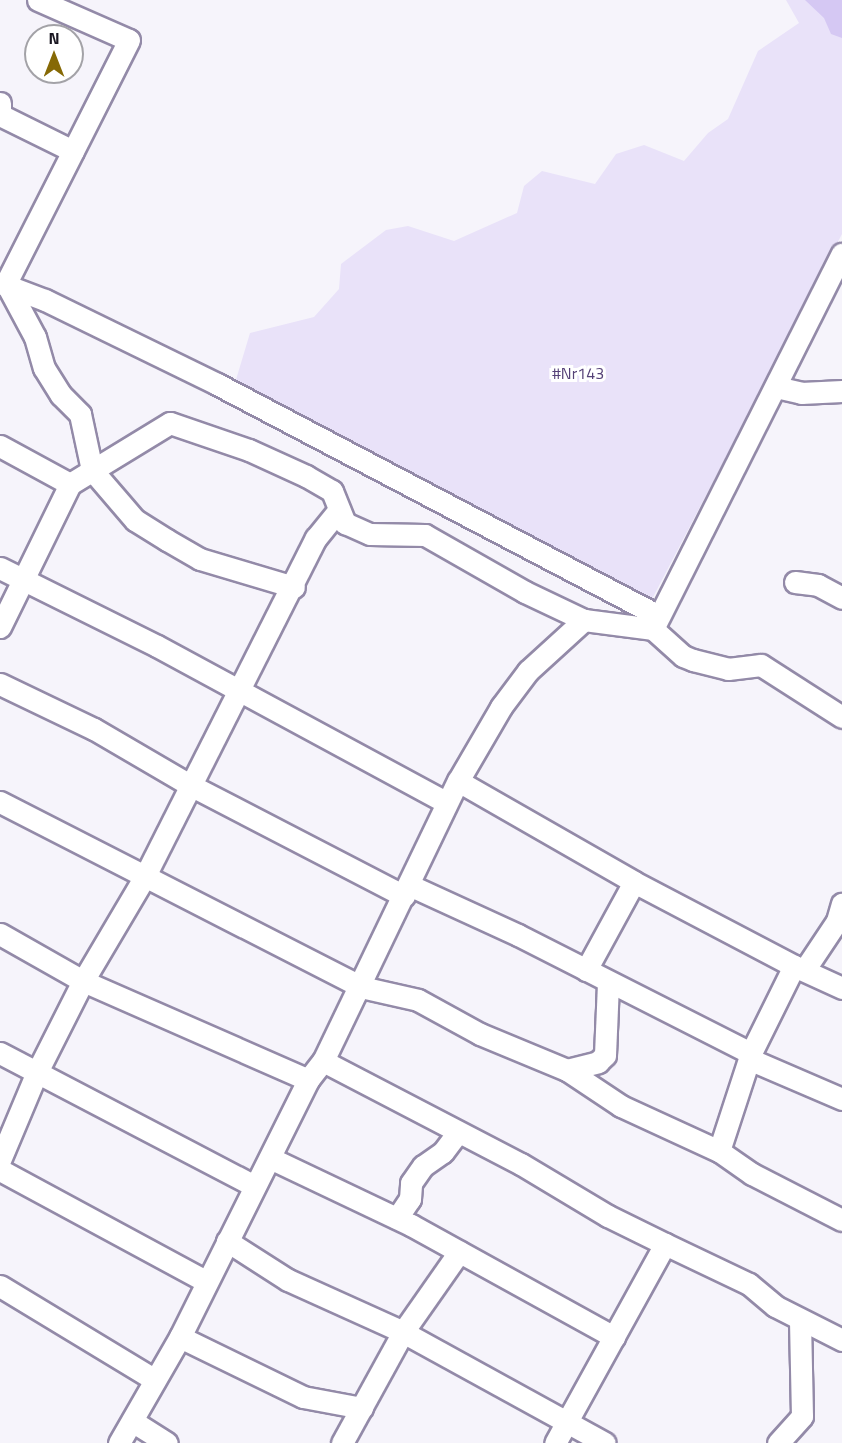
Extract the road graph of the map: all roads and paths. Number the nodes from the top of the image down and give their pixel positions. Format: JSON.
{"nodes":[{"id":1,"x":38,"y":0,"type":"edge"},
{"id":2,"x":0,"y":103,"type":"edge"},
{"id":3,"x":74,"y":151,"type":"junction"},
{"id":4,"x":842,"y":254,"type":"edge"},
{"id":5,"x":3,"y":283,"type":"edge"},
{"id":6,"x":776,"y":387,"type":"junction"},
{"id":7,"x":842,"y":391,"type":"edge"},
{"id":8,"x":0,"y":446,"type":"edge"},
{"id":9,"x":92,"y":470,"type":"junction"},
{"id":10,"x":70,"y":484,"type":"junction"},
{"id":11,"x":339,"y":510,"type":"junction"},
{"id":12,"x":0,"y":568,"type":"edge"},
{"id":13,"x":23,"y":582,"type":"junction"},
{"id":14,"x":795,"y":582,"type":"dead end"},
{"id":15,"x":294,"y":587,"type":"junction"},
{"id":16,"x":842,"y":598,"type":"edge"},
{"id":17,"x":584,"y":620,"type":"junction"},
{"id":18,"x":656,"y":623,"type":"junction"},
{"id":19,"x":0,"y":627,"type":"edge"},
{"id":20,"x":0,"y":684,"type":"edge"},
{"id":21,"x":240,"y":693,"type":"junction"},
{"id":22,"x":842,"y":717,"type":"edge"},
{"id":23,"x":458,"y":781,"type":"junction"},
{"id":24,"x":190,"y":785,"type":"junction"},
{"id":25,"x":0,"y":802,"type":"edge"},
{"id":26,"x":446,"y":802,"type":"junction"},
{"id":27,"x":144,"y":878,"type":"junction"},
{"id":28,"x":634,"y":882,"type":"junction"},
{"id":29,"x":407,"y":891,"type":"junction"},
{"id":30,"x":842,"y":904,"type":"edge"},
{"id":31,"x":0,"y":934,"type":"edge"},
{"id":32,"x":800,"y":967,"type":"junction"},
{"id":33,"x":586,"y":970,"type":"junction"},
{"id":34,"x":83,"y":981,"type":"junction"},
{"id":35,"x":608,"y":983,"type":"junction"},
{"id":36,"x":361,"y":987,"type":"junction"},
{"id":37,"x":842,"y":988,"type":"edge"},
{"id":38,"x":0,"y":1053,"type":"edge"},
{"id":39,"x":605,"y":1055,"type":"junction"},
{"id":40,"x":750,"y":1056,"type":"junction"},
{"id":41,"x":323,"y":1061,"type":"junction"},
{"id":42,"x":567,"y":1070,"type":"junction"},
{"id":43,"x":37,"y":1072,"type":"junction"},
{"id":44,"x":308,"y":1080,"type":"junction"},
{"id":45,"x":600,"y":1094,"type":"junction"},
{"id":46,"x":842,"y":1100,"type":"edge"},
{"id":47,"x":458,"y":1132,"type":"junction"},
{"id":48,"x":719,"y":1151,"type":"junction"},
{"id":49,"x":270,"y":1158,"type":"junction"},
{"id":50,"x":0,"y":1160,"type":"edge"},
{"id":51,"x":0,"y":1170,"type":"edge"},
{"id":52,"x":253,"y":1185,"type":"junction"},
{"id":53,"x":397,"y":1218,"type":"junction"},
{"id":54,"x":842,"y":1220,"type":"edge"},
{"id":55,"x":227,"y":1241,"type":"junction"},
{"id":56,"x":665,"y":1245,"type":"junction"},
{"id":57,"x":459,"y":1252,"type":"junction"},
{"id":58,"x":206,"y":1281,"type":"junction"},
{"id":59,"x":0,"y":1286,"type":"edge"},
{"id":60,"x":800,"y":1320,"type":"junction"},
{"id":61,"x":403,"y":1332,"type":"junction"},
{"id":62,"x":180,"y":1337,"type":"junction"},
{"id":63,"x":614,"y":1337,"type":"junction"},
{"id":64,"x":842,"y":1340,"type":"edge"},
{"id":65,"x":155,"y":1380,"type":"junction"},
{"id":66,"x":362,"y":1408,"type":"junction"},
{"id":67,"x":132,"y":1421,"type":"junction"},
{"id":68,"x":566,"y":1422,"type":"junction"},
{"id":69,"x":119,"y":1443,"type":"edge"},
{"id":70,"x":166,"y":1443,"type":"edge"},
{"id":71,"x":342,"y":1443,"type":"edge"},
{"id":72,"x":555,"y":1443,"type":"edge"},
{"id":73,"x":605,"y":1443,"type":"edge"},
{"id":74,"x":778,"y":1443,"type":"edge"}],
"edges":[{"from":1,"to":3,"type":"street"},
{"from":2,"to":3,"type":"street"},
{"from":3,"to":5,"type":"street"},
{"from":4,"to":6,"type":"street"},
{"from":5,"to":9,"type":"street"},
{"from":5,"to":18,"type":"street"},
{"from":6,"to":7,"type":"street"},
{"from":6,"to":18,"type":"street"},
{"from":8,"to":10,"type":"street"},
{"from":9,"to":10,"type":"street"},
{"from":9,"to":11,"type":"street"},
{"from":9,"to":15,"type":"street"},
{"from":10,"to":13,"type":"street"},
{"from":11,"to":15,"type":"street"},
{"from":11,"to":17,"type":"street"},
{"from":12,"to":13,"type":"street"},
{"from":13,"to":19,"type":"street"},
{"from":13,"to":21,"type":"street"},
{"from":14,"to":16,"type":"street"},
{"from":15,"to":21,"type":"street"},
{"from":17,"to":18,"type":"street"},
{"from":17,"to":23,"type":"street"},
{"from":18,"to":22,"type":"street"},
{"from":20,"to":24,"type":"street"},
{"from":21,"to":24,"type":"street"},
{"from":21,"to":26,"type":"street"},
{"from":23,"to":26,"type":"street"},
{"from":23,"to":28,"type":"street"},
{"from":24,"to":27,"type":"street"},
{"from":24,"to":29,"type":"street"},
{"from":25,"to":27,"type":"street"},
{"from":26,"to":29,"type":"street"},
{"from":27,"to":34,"type":"street"},
{"from":27,"to":36,"type":"street"},
{"from":28,"to":32,"type":"street"},
{"from":28,"to":33,"type":"street"},
{"from":29,"to":33,"type":"street"},
{"from":29,"to":36,"type":"street"},
{"from":30,"to":32,"type":"street"},
{"from":31,"to":34,"type":"street"},
{"from":32,"to":37,"type":"street"},
{"from":32,"to":40,"type":"street"},
{"from":33,"to":35,"type":"street"},
{"from":34,"to":43,"type":"street"},
{"from":34,"to":44,"type":"street"},
{"from":35,"to":39,"type":"street"},
{"from":35,"to":40,"type":"street"},
{"from":36,"to":41,"type":"street"},
{"from":36,"to":42,"type":"street"},
{"from":38,"to":43,"type":"street"},
{"from":39,"to":42,"type":"street"},
{"from":39,"to":45,"type":"street"},
{"from":40,"to":46,"type":"street"},
{"from":40,"to":48,"type":"street"},
{"from":41,"to":44,"type":"street"},
{"from":41,"to":47,"type":"street"},
{"from":42,"to":45,"type":"street"},
{"from":43,"to":50,"type":"street"},
{"from":43,"to":52,"type":"street"},
{"from":44,"to":49,"type":"street"},
{"from":45,"to":48,"type":"street"},
{"from":47,"to":53,"type":"street"},
{"from":47,"to":56,"type":"street"},
{"from":48,"to":54,"type":"street"},
{"from":49,"to":52,"type":"street"},
{"from":49,"to":53,"type":"street"},
{"from":51,"to":58,"type":"street"},
{"from":52,"to":55,"type":"street"},
{"from":53,"to":57,"type":"street"},
{"from":55,"to":58,"type":"street"},
{"from":55,"to":61,"type":"street"},
{"from":56,"to":60,"type":"street"},
{"from":56,"to":63,"type":"street"},
{"from":57,"to":61,"type":"street"},
{"from":57,"to":63,"type":"street"},
{"from":58,"to":62,"type":"street"},
{"from":59,"to":65,"type":"street"},
{"from":60,"to":64,"type":"street"},
{"from":60,"to":74,"type":"street"},
{"from":61,"to":66,"type":"street"},
{"from":61,"to":68,"type":"street"},
{"from":62,"to":65,"type":"street"},
{"from":62,"to":66,"type":"street"},
{"from":63,"to":68,"type":"street"},
{"from":65,"to":67,"type":"street"},
{"from":66,"to":71,"type":"street"},
{"from":67,"to":69,"type":"street"},
{"from":67,"to":70,"type":"street"},
{"from":68,"to":72,"type":"street"},
{"from":68,"to":73,"type":"street"}]}
